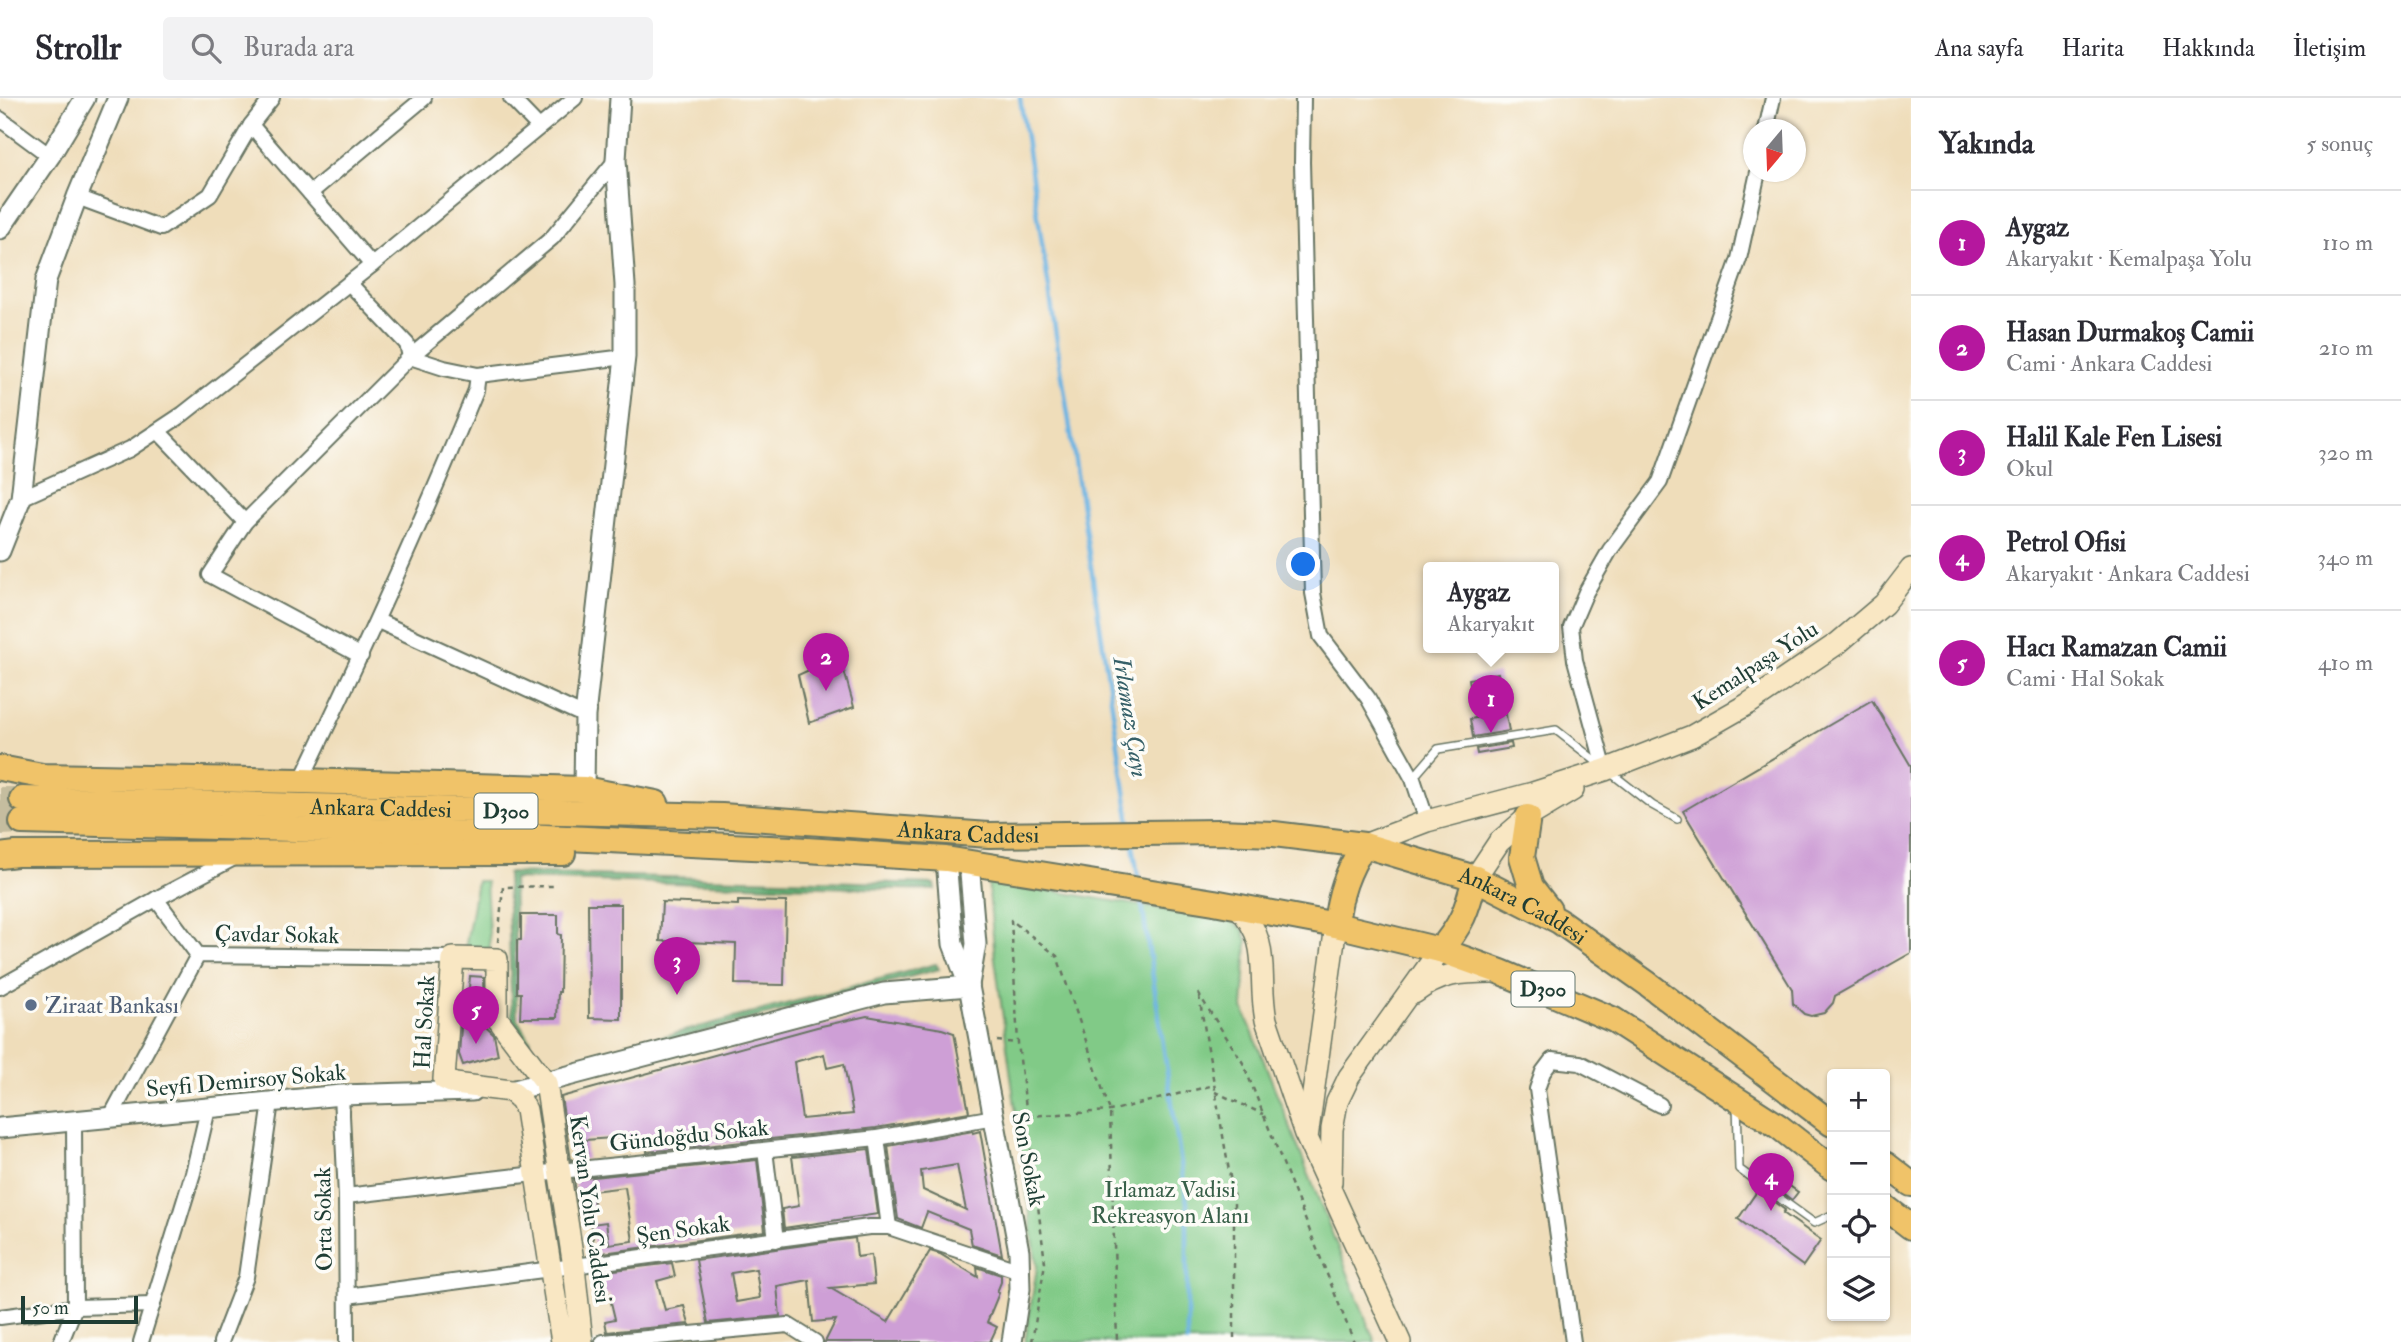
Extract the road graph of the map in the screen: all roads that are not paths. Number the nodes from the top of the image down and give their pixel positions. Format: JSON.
{"nodes":[{"id":1,"x":85,"y":98,"type":"edge"},
{"id":2,"x":118,"y":98,"type":"edge"},
{"id":3,"x":272,"y":98,"type":"edge"},
{"id":4,"x":424,"y":98,"type":"edge"},
{"id":5,"x":511,"y":98,"type":"edge"},
{"id":6,"x":575,"y":98,"type":"edge"},
{"id":7,"x":620,"y":98,"type":"edge"},
{"id":8,"x":1303,"y":98,"type":"edge"},
{"id":9,"x":1773,"y":98,"type":"edge"},
{"id":10,"x":0,"y":119,"type":"edge"},
{"id":11,"x":1768,"y":119,"type":"edge"},
{"id":12,"x":251,"y":124,"type":"junction"},
{"id":13,"x":539,"y":127,"type":"junction"},
{"id":14,"x":50,"y":156,"type":"junction"},
{"id":15,"x":615,"y":160,"type":"junction"},
{"id":16,"x":1756,"y":182,"type":"edge"},
{"id":17,"x":310,"y":193,"type":"junction"},
{"id":18,"x":77,"y":197,"type":"junction"},
{"id":19,"x":0,"y":229,"type":"edge"},
{"id":20,"x":372,"y":265,"type":"junction"},
{"id":21,"x":349,"y":283,"type":"junction"},
{"id":22,"x":410,"y":357,"type":"junction"},
{"id":23,"x":625,"y":357,"type":"junction"},
{"id":24,"x":478,"y":375,"type":"junction"},
{"id":25,"x":158,"y":431,"type":"junction"},
{"id":26,"x":21,"y":498,"type":"junction"},
{"id":27,"x":0,"y":522,"type":"edge"},
{"id":28,"x":245,"y":522,"type":"junction"},
{"id":29,"x":0,"y":551,"type":"edge"},
{"id":30,"x":1911,"y":569,"type":"edge"},
{"id":31,"x":378,"y":621,"type":"junction"},
{"id":32,"x":361,"y":656,"type":"junction"},
{"id":33,"x":585,"y":716,"type":"junction"},
{"id":34,"x":0,"y":768,"type":"edge"},
{"id":35,"x":1605,"y":770,"type":"junction"},
{"id":36,"x":1412,"y":779,"type":"junction"},
{"id":37,"x":301,"y":780,"type":"junction"},
{"id":38,"x":584,"y":789,"type":"junction"},
{"id":39,"x":722,"y":816,"type":"junction"},
{"id":40,"x":1528,"y":817,"type":"junction"},
{"id":41,"x":1676,"y":819,"type":"dead end"},
{"id":42,"x":1427,"y":821,"type":"junction"},
{"id":43,"x":1364,"y":845,"type":"junction"},
{"id":44,"x":791,"y":849,"type":"junction"},
{"id":45,"x":244,"y":853,"type":"junction"},
{"id":46,"x":0,"y":856,"type":"edge"},
{"id":47,"x":967,"y":862,"type":"junction"},
{"id":48,"x":1475,"y":878,"type":"junction"},
{"id":49,"x":156,"y":899,"type":"junction"},
{"id":50,"x":1225,"y":904,"type":"junction"},
{"id":51,"x":1559,"y":921,"type":"junction"},
{"id":52,"x":1336,"y":925,"type":"junction"},
{"id":53,"x":1440,"y":950,"type":"junction"},
{"id":54,"x":198,"y":956,"type":"junction"},
{"id":55,"x":453,"y":958,"type":"junction"},
{"id":56,"x":1501,"y":972,"type":"junction"},
{"id":57,"x":3,"y":982,"type":"edge"},
{"id":58,"x":969,"y":986,"type":"junction"},
{"id":59,"x":1407,"y":998,"type":"junction"},
{"id":60,"x":546,"y":1083,"type":"junction"},
{"id":61,"x":504,"y":1091,"type":"junction"},
{"id":62,"x":341,"y":1095,"type":"junction"},
{"id":63,"x":1737,"y":1101,"type":"junction"},
{"id":64,"x":271,"y":1102,"type":"junction"},
{"id":65,"x":1660,"y":1105,"type":"dead end"},
{"id":66,"x":208,"y":1109,"type":"junction"},
{"id":67,"x":111,"y":1116,"type":"junction"},
{"id":68,"x":994,"y":1116,"type":"junction"},
{"id":69,"x":74,"y":1120,"type":"junction"},
{"id":70,"x":1827,"y":1120,"type":"edge"},
{"id":71,"x":0,"y":1128,"type":"edge"},
{"id":72,"x":877,"y":1138,"type":"junction"},
{"id":73,"x":1307,"y":1138,"type":"junction"},
{"id":74,"x":765,"y":1150,"type":"junction"},
{"id":75,"x":1827,"y":1164,"type":"edge"},
{"id":76,"x":1890,"y":1168,"type":"edge"},
{"id":77,"x":560,"y":1171,"type":"junction"},
{"id":78,"x":537,"y":1174,"type":"junction"},
{"id":79,"x":1911,"y":1184,"type":"edge"},
{"id":80,"x":1331,"y":1191,"type":"junction"},
{"id":81,"x":346,"y":1196,"type":"junction"},
{"id":82,"x":1890,"y":1212,"type":"edge"},
{"id":83,"x":1827,"y":1217,"type":"edge"},
{"id":84,"x":889,"y":1227,"type":"junction"},
{"id":85,"x":1911,"y":1227,"type":"edge"},
{"id":86,"x":775,"y":1240,"type":"junction"},
{"id":87,"x":574,"y":1267,"type":"junction"},
{"id":88,"x":550,"y":1271,"type":"junction"},
{"id":89,"x":1020,"y":1271,"type":"junction"},
{"id":90,"x":347,"y":1296,"type":"junction"},
{"id":91,"x":153,"y":1305,"type":"junction"},
{"id":92,"x":75,"y":1307,"type":"junction"},
{"id":93,"x":0,"y":1317,"type":"edge"},
{"id":94,"x":225,"y":1341,"type":"edge"},
{"id":95,"x":61,"y":1342,"type":"edge"},
{"id":96,"x":141,"y":1342,"type":"edge"},
{"id":97,"x":347,"y":1342,"type":"edge"},
{"id":98,"x":562,"y":1342,"type":"edge"},
{"id":99,"x":582,"y":1342,"type":"edge"},
{"id":100,"x":603,"y":1342,"type":"edge"},
{"id":101,"x":815,"y":1342,"type":"edge"},
{"id":102,"x":1012,"y":1342,"type":"edge"},
{"id":103,"x":1400,"y":1342,"type":"edge"},
{"id":104,"x":1573,"y":1342,"type":"edge"}],
"edges":[{"from":1,"to":14,"type":"street"},
{"from":2,"to":18,"type":"street"},
{"from":3,"to":12,"type":"street"},
{"from":4,"to":17,"type":"street"},
{"from":5,"to":13,"type":"street"},
{"from":6,"to":13,"type":"street"},
{"from":7,"to":15,"type":"street"},
{"from":8,"to":36,"type":"street"},
{"from":9,"to":11,"type":"street"},
{"from":10,"to":14,"type":"street"},
{"from":12,"to":17,"type":"street"},
{"from":12,"to":18,"type":"street"},
{"from":13,"to":20,"type":"street"},
{"from":14,"to":19,"type":"street"},
{"from":15,"to":22,"type":"street"},
{"from":15,"to":23,"type":"street"},
{"from":16,"to":35,"type":"street"},
{"from":17,"to":20,"type":"street"},
{"from":18,"to":26,"type":"street"},
{"from":20,"to":21,"type":"street"},
{"from":21,"to":22,"type":"street"},
{"from":21,"to":25,"type":"street"},
{"from":22,"to":24,"type":"street"},
{"from":22,"to":28,"type":"street"},
{"from":23,"to":24,"type":"street"},
{"from":23,"to":33,"type":"street"},
{"from":24,"to":31,"type":"street"},
{"from":25,"to":26,"type":"street"},
{"from":25,"to":28,"type":"street"},
{"from":26,"to":27,"type":"street"},
{"from":26,"to":29,"type":"street"},
{"from":28,"to":32,"type":"street"},
{"from":30,"to":35,"type":"main road","name":"Kemalpaşa Yolu"},
{"from":31,"to":32,"type":"street"},
{"from":31,"to":33,"type":"street"},
{"from":32,"to":37,"type":"street"},
{"from":33,"to":38,"type":"street"},
{"from":34,"to":37,"type":"highway"},
{"from":35,"to":36,"type":"lane"},
{"from":35,"to":40,"type":"main road","name":"Kemalpaşa Yolu"},
{"from":35,"to":41,"type":"lane"},
{"from":35,"to":42,"type":"main road","name":"Kemalpaşa Yolu"},
{"from":36,"to":42,"type":"street"},
{"from":37,"to":38,"type":"highway"},
{"from":38,"to":39,"type":"highway"},
{"from":39,"to":43,"type":"highway","name":"Ankara Caddesi","number":"D300"},
{"from":39,"to":44,"type":"highway","name":"Ankara Caddesi","number":"D300"},
{"from":40,"to":48,"type":"main road","name":"Kemalpaşa Yolu"},
{"from":40,"to":51,"type":"highway"},
{"from":42,"to":43,"type":"main road","name":"Kemalpaşa Yolu"},
{"from":43,"to":48,"type":"highway","name":"Ankara Caddesi","number":"D300"},
{"from":43,"to":52,"type":"highway"},
{"from":44,"to":45,"type":"highway"},
{"from":44,"to":47,"type":"highway","name":"Ankara Caddesi","number":"D300"},
{"from":45,"to":46,"type":"highway"},
{"from":45,"to":49,"type":"street"},
{"from":47,"to":50,"type":"highway","name":"Ankara Caddesi","number":"D300"},
{"from":47,"to":58,"type":"street","name":"Son Sokak"},
{"from":48,"to":51,"type":"highway","name":"Ankara Caddesi","number":"D300"},
{"from":48,"to":53,"type":"highway"},
{"from":49,"to":54,"type":"street"},
{"from":49,"to":57,"type":"street"},
{"from":50,"to":52,"type":"highway","name":"Ankara Caddesi","number":"D300"},
{"from":50,"to":73,"type":"main road"},
{"from":51,"to":70,"type":"highway","name":"Ankara Caddesi","number":"D300"},
{"from":52,"to":53,"type":"highway","name":"Ankara Caddesi","number":"D300"},
{"from":52,"to":73,"type":"main road"},
{"from":53,"to":56,"type":"highway","name":"Ankara Caddesi","number":"D300"},
{"from":53,"to":59,"type":"main road"},
{"from":54,"to":55,"type":"street","name":"Çavdar Sokak"},
{"from":54,"to":67,"type":"street","name":"Çavdar Sokak"},
{"from":55,"to":60,"type":"main road","name":"Hal Sokak"},
{"from":55,"to":61,"type":"main road","name":"Hal Sokak"},
{"from":56,"to":59,"type":"main road"},
{"from":56,"to":63,"type":"highway","name":"Ankara Caddesi","number":"D300"},
{"from":58,"to":60,"type":"street","name":"Seyfi Demirsoy Sokak"},
{"from":58,"to":68,"type":"street","name":"Son Sokak"},
{"from":59,"to":80,"type":"main road"},
{"from":60,"to":61,"type":"street","name":"Seyfi Demirsoy Sokak"},
{"from":60,"to":77,"type":"main road","name":"Kervan Yolu Caddesi"},
{"from":61,"to":62,"type":"street","name":"Seyfi Demirsoy Sokak"},
{"from":61,"to":78,"type":"main road"},
{"from":62,"to":64,"type":"street","name":"Seyfi Demirsoy Sokak"},
{"from":62,"to":81,"type":"street","name":"Orta Sokak"},
{"from":63,"to":75,"type":"highway","name":"Ankara Caddesi","number":"D300"},
{"from":63,"to":83,"type":"lane"},
{"from":64,"to":66,"type":"street","name":"Seyfi Demirsoy Sokak"},
{"from":64,"to":94,"type":"street"},
{"from":65,"to":104,"type":"street"},
{"from":66,"to":67,"type":"street","name":"Seyfi Demirsoy Sokak"},
{"from":66,"to":91,"type":"street"},
{"from":67,"to":69,"type":"street","name":"Seyfi Demirsoy Sokak"},
{"from":68,"to":72,"type":"street","name":"Gündoğdu Sokak"},
{"from":68,"to":89,"type":"street","name":"Son Sokak"},
{"from":69,"to":71,"type":"street","name":"Seyfi Demirsoy Sokak"},
{"from":69,"to":92,"type":"street"},
{"from":72,"to":74,"type":"street","name":"Gündoğdu Sokak"},
{"from":72,"to":84,"type":"street"},
{"from":73,"to":80,"type":"main road"},
{"from":74,"to":77,"type":"street","name":"Gündoğdu Sokak"},
{"from":74,"to":86,"type":"street"},
{"from":76,"to":79,"type":"highway"},
{"from":77,"to":78,"type":"street","name":"Gündoğdu Sokak"},
{"from":77,"to":87,"type":"main road","name":"Kervan Yolu Caddesi"},
{"from":78,"to":81,"type":"street","name":"Gündoğdu Sokak"},
{"from":78,"to":88,"type":"main road"},
{"from":80,"to":103,"type":"main road"},
{"from":81,"to":90,"type":"street","name":"Orta Sokak"},
{"from":82,"to":85,"type":"highway"},
{"from":84,"to":86,"type":"street","name":"Şen Sokak"},
{"from":84,"to":89,"type":"street","name":"Şen Sokak"},
{"from":86,"to":87,"type":"street","name":"Şen Sokak"},
{"from":87,"to":88,"type":"street","name":"Şen Sokak"},
{"from":87,"to":99,"type":"main road","name":"Kervan Yolu Caddesi"},
{"from":88,"to":90,"type":"street","name":"Şen Sokak"},
{"from":88,"to":98,"type":"main road"},
{"from":89,"to":102,"type":"street","name":"Son Sokak"},
{"from":90,"to":97,"type":"street","name":"Orta Sokak"},
{"from":91,"to":92,"type":"street"},
{"from":91,"to":96,"type":"street"},
{"from":92,"to":93,"type":"street"},
{"from":92,"to":95,"type":"street"},
{"from":100,"to":101,"type":"street"}]}
